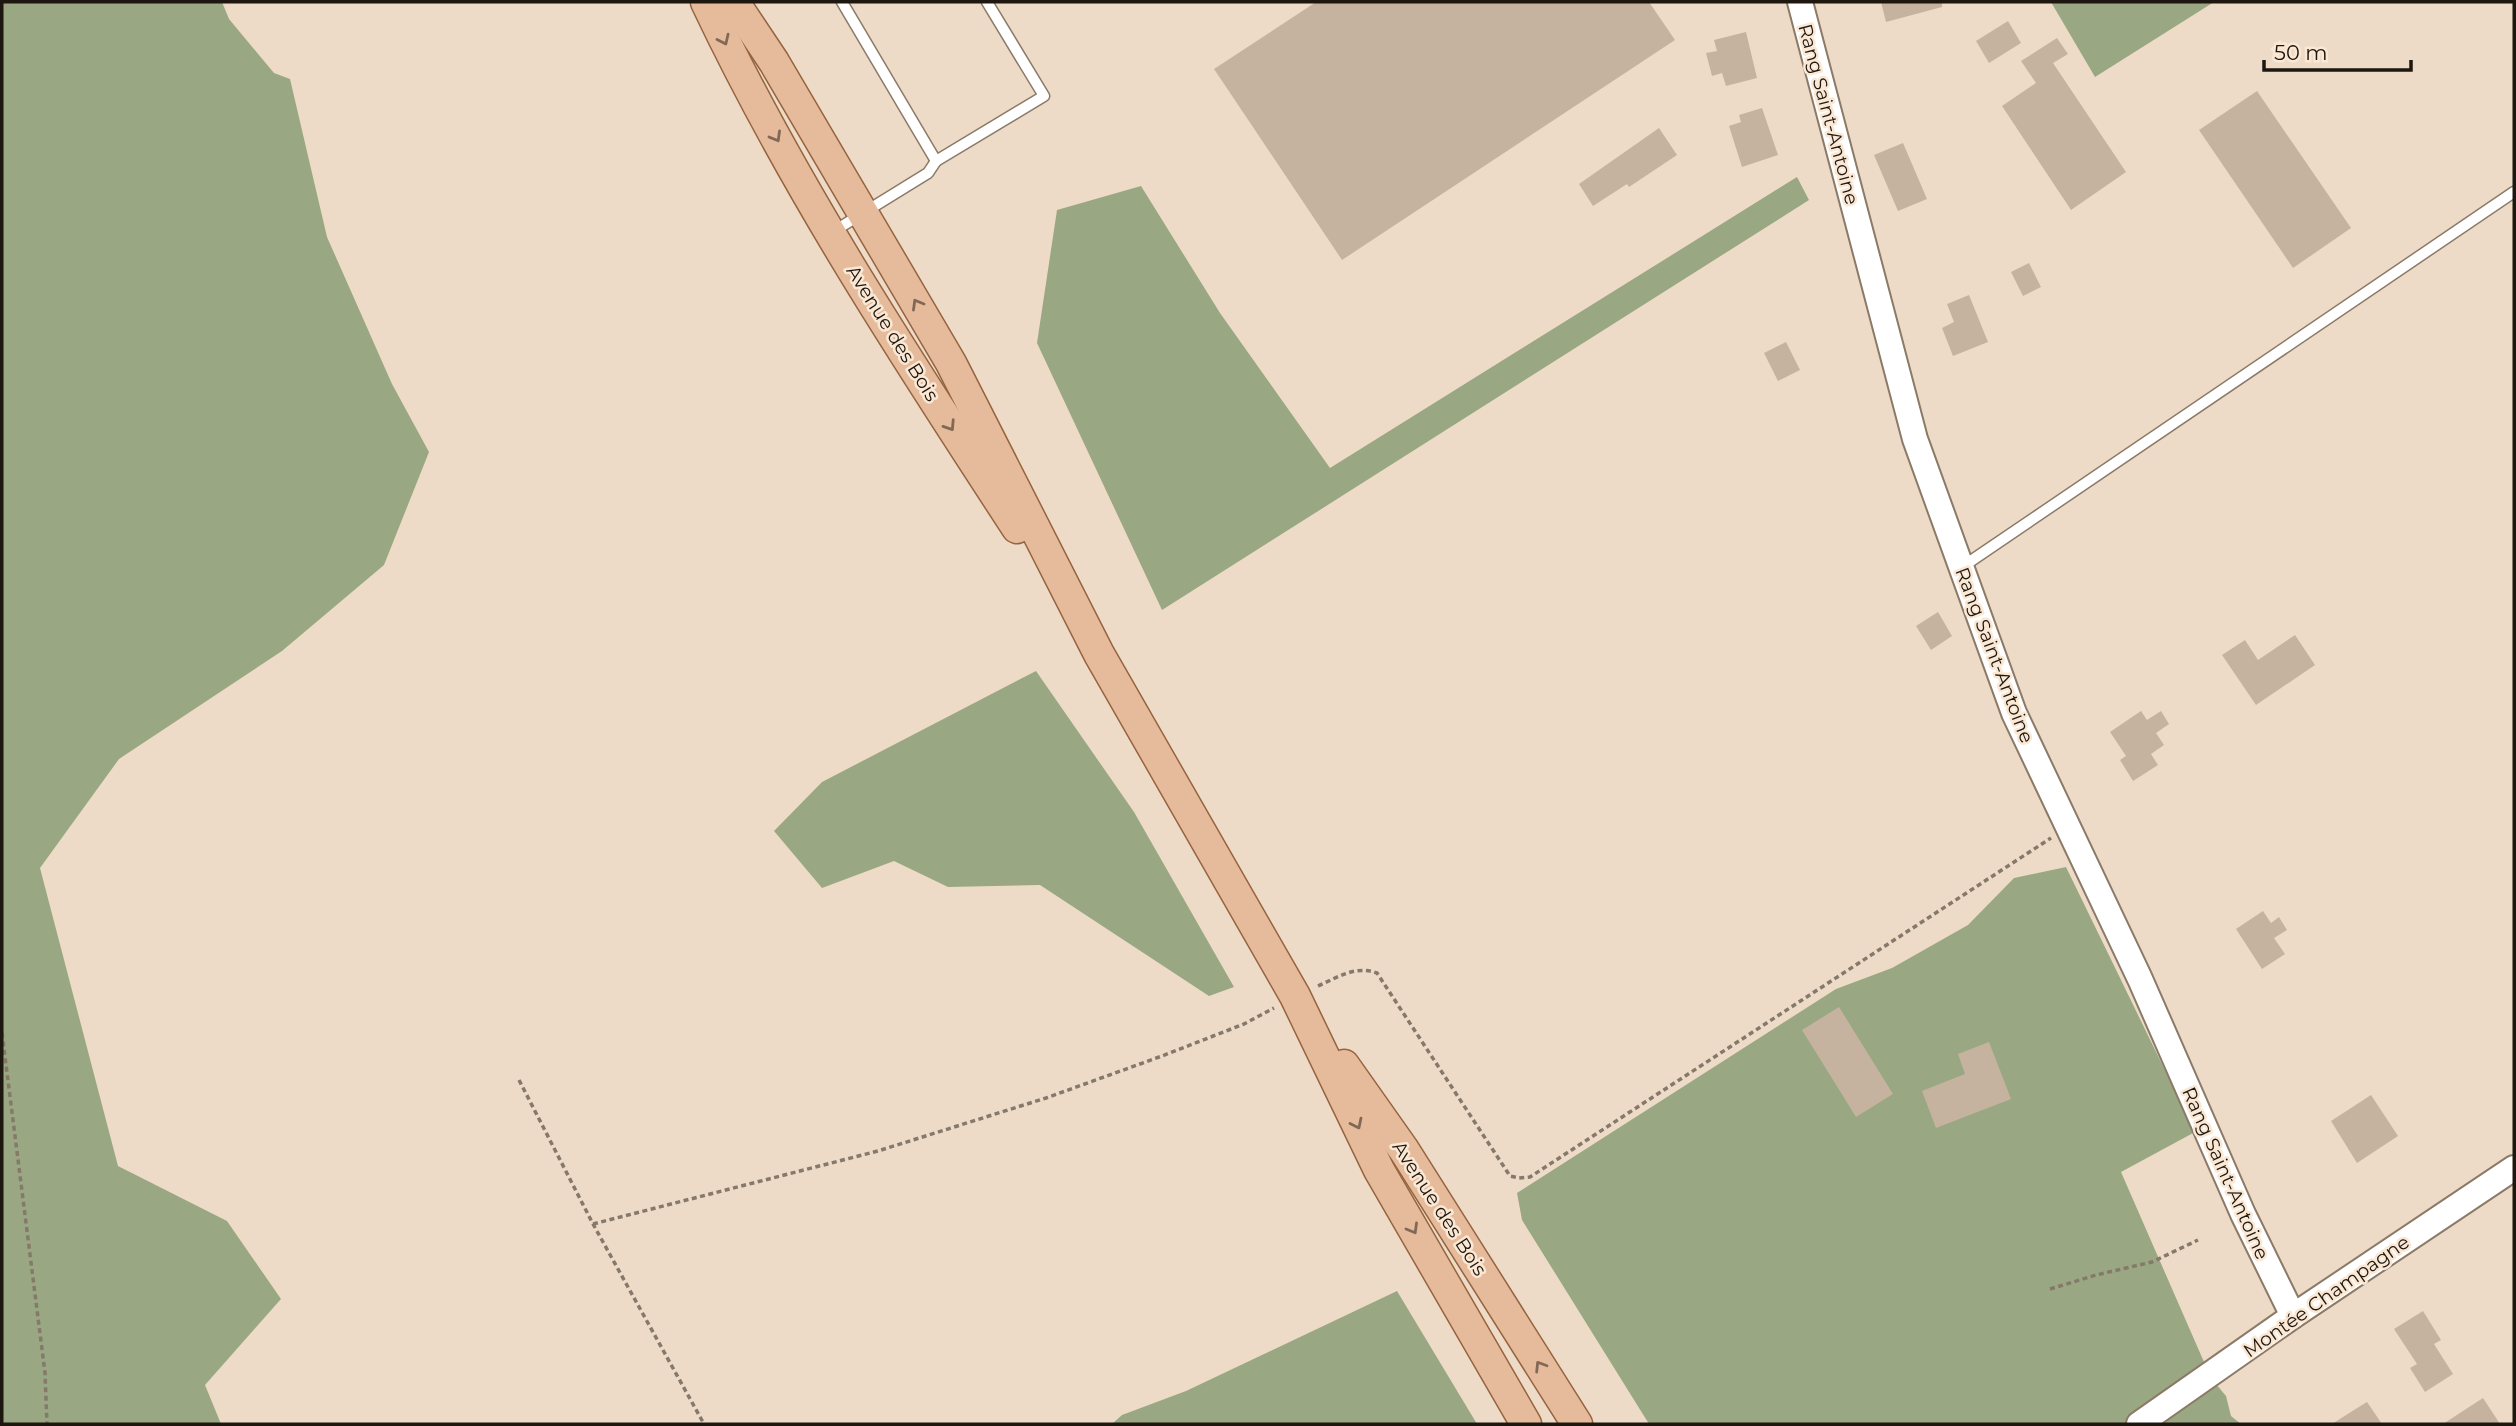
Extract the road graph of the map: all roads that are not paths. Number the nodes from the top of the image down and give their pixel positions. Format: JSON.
{"nodes":[{"id":1,"x":706,"y":2,"type":"edge"},
{"id":2,"x":733,"y":2,"type":"edge"},
{"id":3,"x":842,"y":2,"type":"edge"},
{"id":4,"x":987,"y":2,"type":"edge"},
{"id":5,"x":1800,"y":2,"type":"edge"},
{"id":6,"x":936,"y":160,"type":"junction"},
{"id":7,"x":2514,"y":192,"type":"edge"},
{"id":8,"x":863,"y":213,"type":"junction"},
{"id":9,"x":831,"y":233,"type":"junction"},
{"id":10,"x":1962,"y":568,"type":"junction"},
{"id":11,"x":1099,"y":654,"type":"junction"},
{"id":12,"x":1295,"y":996,"type":"junction"},
{"id":13,"x":2514,"y":1168,"type":"edge"},
{"id":14,"x":2293,"y":1316,"type":"junction"},
{"id":15,"x":1526,"y":1424,"type":"edge"},
{"id":16,"x":1577,"y":1424,"type":"edge"},
{"id":17,"x":2138,"y":1424,"type":"edge"}],
"edges":[{"from":1,"to":9,"type":"main road","name":"Avenue des Bois","one_way":true},
{"from":2,"to":8,"type":"main road","name":"Avenue des Bois"},
{"from":3,"to":6,"type":"lane"},
{"from":4,"to":6,"type":"lane"},
{"from":5,"to":10,"type":"street","name":"Rang Saint-Antoine"},
{"from":6,"to":8,"type":"lane"},
{"from":7,"to":10,"type":"lane"},
{"from":8,"to":9,"type":"lane"},
{"from":11,"to":8,"type":"main road","name":"Avenue des Bois","one_way":true},
{"from":9,"to":11,"type":"main road","name":"Avenue des Bois","one_way":true},
{"from":10,"to":14,"type":"street","name":"Rang Saint-Antoine"},
{"from":11,"to":12,"type":"main road","name":"Avenue des Bois"},
{"from":12,"to":15,"type":"main road","name":"Avenue des Bois","one_way":true},
{"from":16,"to":12,"type":"main road","name":"Avenue des Bois","one_way":true},
{"from":13,"to":14,"type":"street","name":"Montée Champagne"},
{"from":14,"to":17,"type":"street","name":"Montée Champagne"}]}
